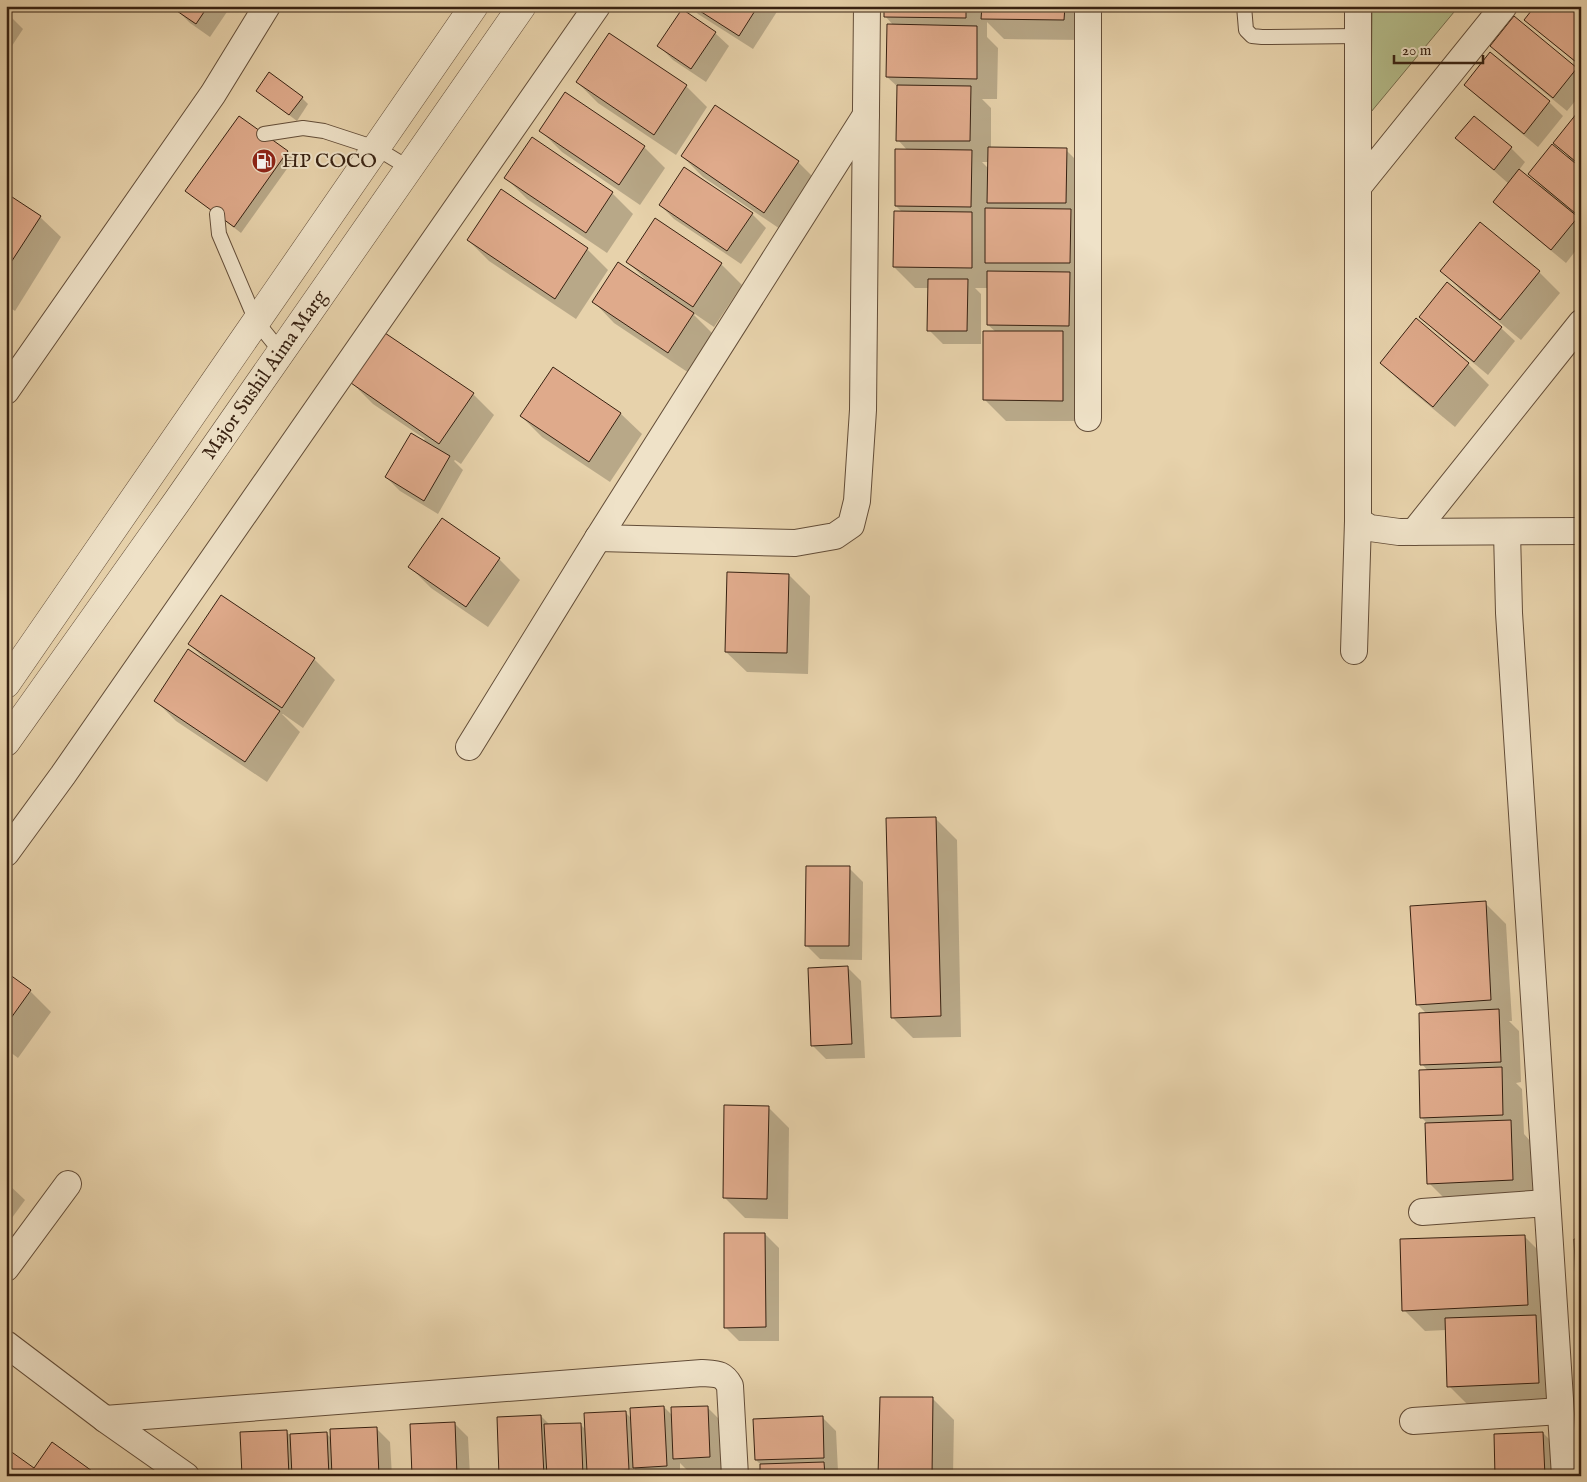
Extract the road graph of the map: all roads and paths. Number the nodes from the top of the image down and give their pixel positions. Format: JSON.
{"nodes":[{"id":1,"x":267,"y":6,"type":"edge"},
{"id":2,"x":474,"y":6,"type":"edge"},
{"id":3,"x":522,"y":6,"type":"edge"},
{"id":4,"x":597,"y":6,"type":"edge"},
{"id":5,"x":867,"y":6,"type":"edge"},
{"id":6,"x":1088,"y":6,"type":"edge"},
{"id":7,"x":1244,"y":6,"type":"edge"},
{"id":8,"x":1358,"y":6,"type":"edge"},
{"id":9,"x":1504,"y":6,"type":"edge"},
{"id":10,"x":1358,"y":36,"type":"junction"},
{"id":11,"x":866,"y":115,"type":"junction"},
{"id":12,"x":264,"y":134,"type":"dead end"},
{"id":13,"x":376,"y":148,"type":"junction"},
{"id":14,"x":409,"y":168,"type":"junction"},
{"id":15,"x":1358,"y":187,"type":"junction"},
{"id":16,"x":217,"y":214,"type":"dead end"},
{"id":17,"x":256,"y":321,"type":"junction"},
{"id":18,"x":1581,"y":323,"type":"edge"},
{"id":19,"x":281,"y":352,"type":"junction"},
{"id":20,"x":6,"y":391,"type":"edge"},
{"id":21,"x":1088,"y":418,"type":"dead end"},
{"id":22,"x":1358,"y":521,"type":"junction"},
{"id":23,"x":1581,"y":531,"type":"edge"},
{"id":24,"x":1414,"y":532,"type":"junction"},
{"id":25,"x":1507,"y":532,"type":"junction"},
{"id":26,"x":598,"y":538,"type":"junction"},
{"id":27,"x":1354,"y":651,"type":"dead end"},
{"id":28,"x":6,"y":684,"type":"edge"},
{"id":29,"x":6,"y":742,"type":"edge"},
{"id":30,"x":469,"y":747,"type":"dead end"},
{"id":31,"x":6,"y":853,"type":"edge"},
{"id":32,"x":68,"y":1184,"type":"dead end"},
{"id":33,"x":1547,"y":1203,"type":"junction"},
{"id":34,"x":1422,"y":1212,"type":"dead end"},
{"id":35,"x":6,"y":1268,"type":"edge"},
{"id":36,"x":6,"y":1344,"type":"edge"},
{"id":37,"x":1560,"y":1411,"type":"junction"},
{"id":38,"x":105,"y":1419,"type":"junction"},
{"id":39,"x":1413,"y":1421,"type":"dead end"},
{"id":40,"x":186,"y":1476,"type":"edge"},
{"id":41,"x":736,"y":1476,"type":"edge"},
{"id":42,"x":1564,"y":1476,"type":"edge"}],
"edges":[{"from":1,"to":20,"type":"street"},
{"from":2,"to":13,"type":"street","name":"Major Sushil Aima Marg"},
{"from":3,"to":14,"type":"street","name":"Major Sushil Aima Marg"},
{"from":4,"to":31,"type":"street"},
{"from":5,"to":11,"type":"street"},
{"from":6,"to":21,"type":"street"},
{"from":7,"to":10,"type":"lane"},
{"from":8,"to":10,"type":"street"},
{"from":9,"to":15,"type":"street"},
{"from":10,"to":15,"type":"street"},
{"from":11,"to":26,"type":"street"},
{"from":11,"to":26,"type":"street"},
{"from":12,"to":13,"type":"lane"},
{"from":13,"to":14,"type":"lane"},
{"from":13,"to":17,"type":"street","name":"Major Sushil Aima Marg"},
{"from":14,"to":19,"type":"street","name":"Major Sushil Aima Marg"},
{"from":15,"to":22,"type":"street"},
{"from":16,"to":17,"type":"lane"},
{"from":17,"to":19,"type":"lane"},
{"from":17,"to":28,"type":"street","name":"Major Sushil Aima Marg"},
{"from":18,"to":24,"type":"street"},
{"from":19,"to":29,"type":"street","name":"Major Sushil Aima Marg"},
{"from":22,"to":24,"type":"street"},
{"from":22,"to":27,"type":"street"},
{"from":23,"to":25,"type":"street"},
{"from":24,"to":25,"type":"street"},
{"from":25,"to":33,"type":"street"},
{"from":26,"to":30,"type":"street"},
{"from":32,"to":35,"type":"street"},
{"from":33,"to":34,"type":"street"},
{"from":33,"to":37,"type":"street"},
{"from":36,"to":38,"type":"street"},
{"from":37,"to":39,"type":"street"},
{"from":37,"to":42,"type":"street"},
{"from":38,"to":40,"type":"street"},
{"from":38,"to":41,"type":"street"}]}
